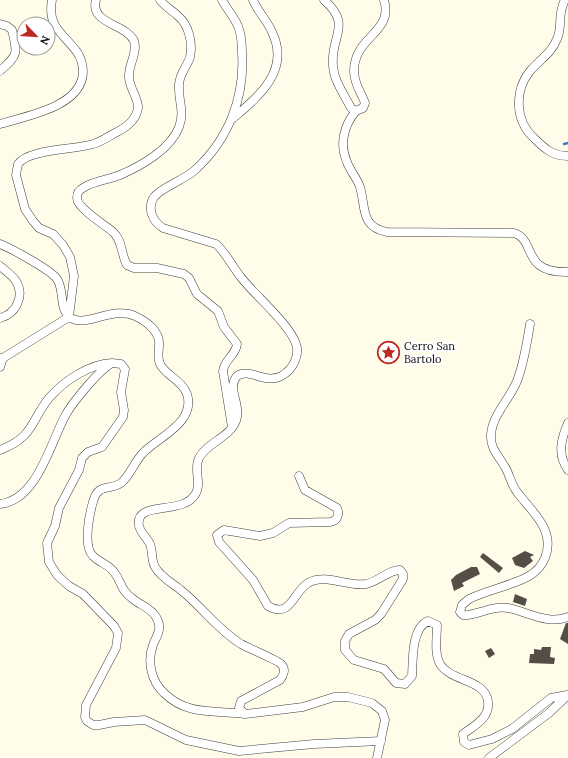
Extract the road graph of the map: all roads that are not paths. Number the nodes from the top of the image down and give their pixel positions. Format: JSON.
{"nodes":[{"id":1,"x":52,"y":0,"type":"edge"},
{"id":2,"x":96,"y":0,"type":"edge"},
{"id":3,"x":160,"y":0,"type":"edge"},
{"id":4,"x":222,"y":0,"type":"edge"},
{"id":5,"x":253,"y":0,"type":"edge"},
{"id":6,"x":324,"y":0,"type":"edge"},
{"id":7,"x":384,"y":0,"type":"edge"},
{"id":8,"x":565,"y":0,"type":"edge"},
{"id":9,"x":0,"y":24,"type":"edge"},
{"id":10,"x":0,"y":71,"type":"edge"},
{"id":11,"x":356,"y":111,"type":"junction"},
{"id":12,"x":231,"y":120,"type":"junction"},
{"id":13,"x":0,"y":124,"type":"edge"},
{"id":14,"x":568,"y":156,"type":"edge"},
{"id":15,"x":0,"y":244,"type":"edge"},
{"id":16,"x":0,"y":266,"type":"edge"},
{"id":17,"x":568,"y":272,"type":"edge"},
{"id":18,"x":69,"y":317,"type":"junction"},
{"id":19,"x":0,"y":318,"type":"edge"},
{"id":20,"x":530,"y":324,"type":"dead end"},
{"id":21,"x":2,"y":358,"type":"edge"},
{"id":22,"x":112,"y":363,"type":"junction"},
{"id":23,"x":0,"y":367,"type":"edge"},
{"id":24,"x":568,"y":423,"type":"edge"},
{"id":25,"x":232,"y":428,"type":"junction"},
{"id":26,"x":0,"y":450,"type":"edge"},
{"id":27,"x":568,"y":470,"type":"edge"},
{"id":28,"x":299,"y":476,"type":"dead end"},
{"id":29,"x":0,"y":504,"type":"edge"},
{"id":30,"x":568,"y":617,"type":"edge"},
{"id":31,"x":568,"y":695,"type":"edge"},
{"id":32,"x":245,"y":714,"type":"junction"},
{"id":33,"x":381,"y":741,"type":"junction"},
{"id":34,"x":376,"y":758,"type":"edge"},
{"id":35,"x":489,"y":758,"type":"edge"}],
"edges":[{"from":1,"to":13,"type":"street"},
{"from":2,"to":18,"type":"street"},
{"from":3,"to":25,"type":"street"},
{"from":4,"to":12,"type":"street"},
{"from":5,"to":12,"type":"street"},
{"from":6,"to":11,"type":"street"},
{"from":7,"to":11,"type":"street"},
{"from":8,"to":14,"type":"street"},
{"from":9,"to":10,"type":"street"},
{"from":11,"to":17,"type":"street"},
{"from":12,"to":25,"type":"street"},
{"from":15,"to":18,"type":"street"},
{"from":16,"to":19,"type":"street"},
{"from":18,"to":21,"type":"street"},
{"from":18,"to":32,"type":"street"},
{"from":20,"to":30,"type":"street"},
{"from":21,"to":23,"type":"street"},
{"from":22,"to":26,"type":"street"},
{"from":22,"to":29,"type":"street"},
{"from":22,"to":33,"type":"street"},
{"from":24,"to":27,"type":"street"},
{"from":25,"to":32,"type":"street"},
{"from":28,"to":31,"type":"street"},
{"from":31,"to":35,"type":"street"},
{"from":32,"to":33,"type":"street"},
{"from":33,"to":34,"type":"street"}]}
